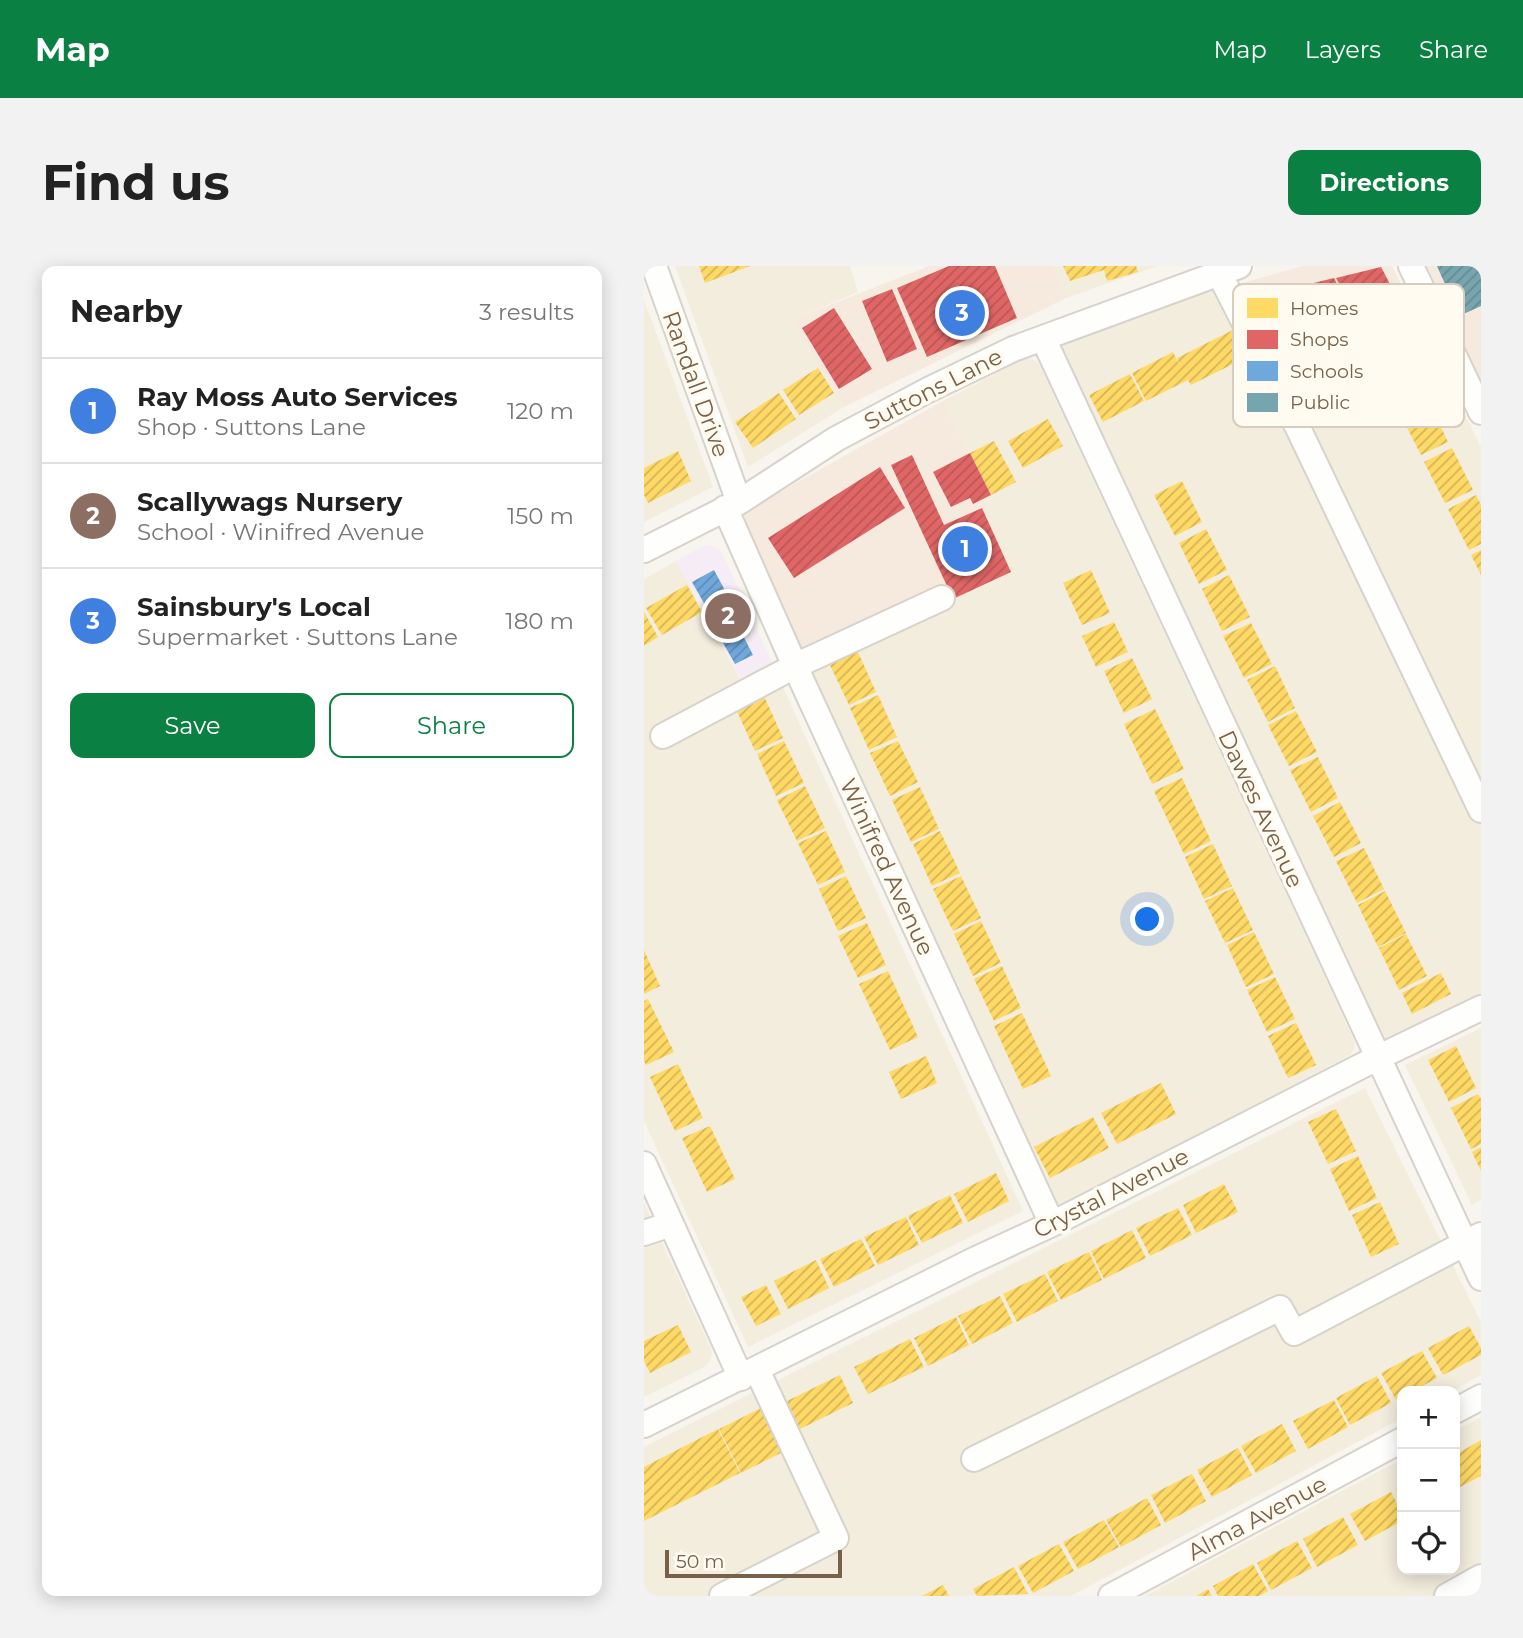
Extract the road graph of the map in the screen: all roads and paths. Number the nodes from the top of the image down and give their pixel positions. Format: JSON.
{"nodes":[{"id":1,"x":654,"y":266,"type":"edge"},
{"id":2,"x":1411,"y":266,"type":"edge"},
{"id":3,"x":1229,"y":269,"type":"edge"},
{"id":4,"x":1420,"y":284,"type":"edge"},
{"id":5,"x":1043,"y":338,"type":"junction"},
{"id":6,"x":1464,"y":377,"type":"edge"},
{"id":7,"x":1481,"y":412,"type":"edge"},
{"id":8,"x":1298,"y":427,"type":"edge"},
{"id":9,"x":732,"y":505,"type":"junction"},
{"id":10,"x":644,"y":550,"type":"edge"},
{"id":11,"x":942,"y":598,"type":"dead end"},
{"id":12,"x":795,"y":666,"type":"junction"},
{"id":13,"x":663,"y":736,"type":"dead end"},
{"id":14,"x":1481,"y":810,"type":"edge"},
{"id":15,"x":1481,"y":1009,"type":"edge"},
{"id":16,"x":1377,"y":1058,"type":"junction"},
{"id":17,"x":644,"y":1164,"type":"edge"},
{"id":18,"x":671,"y":1224,"type":"junction"},
{"id":19,"x":1052,"y":1224,"type":"junction"},
{"id":20,"x":644,"y":1233,"type":"edge"},
{"id":21,"x":1473,"y":1240,"type":"edge"},
{"id":22,"x":1481,"y":1279,"type":"edge"},
{"id":23,"x":749,"y":1374,"type":"junction"},
{"id":24,"x":1481,"y":1397,"type":"edge"},
{"id":25,"x":1460,"y":1408,"type":"edge"},
{"id":26,"x":644,"y":1425,"type":"edge"},
{"id":27,"x":1397,"y":1443,"type":"edge"},
{"id":28,"x":974,"y":1459,"type":"dead end"},
{"id":29,"x":1481,"y":1577,"type":"edge"},
{"id":30,"x":722,"y":1596,"type":"edge"},
{"id":31,"x":1111,"y":1596,"type":"edge"},
{"id":32,"x":1447,"y":1596,"type":"edge"}],
"edges":[{"from":1,"to":9,"type":"street","name":"Randall Drive"},
{"from":2,"to":4,"type":"street"},
{"from":3,"to":5,"type":"street","name":"Suttons Lane"},
{"from":5,"to":9,"type":"street","name":"Suttons Lane"},
{"from":5,"to":16,"type":"street","name":"Dawes Avenue"},
{"from":6,"to":7,"type":"street"},
{"from":8,"to":14,"type":"street"},
{"from":9,"to":10,"type":"street","name":"Suttons Lane"},
{"from":9,"to":12,"type":"street","name":"Winifred Avenue"},
{"from":11,"to":12,"type":"street"},
{"from":12,"to":13,"type":"street"},
{"from":12,"to":19,"type":"street","name":"Winifred Avenue"},
{"from":15,"to":16,"type":"street","name":"Crystal Avenue"},
{"from":16,"to":19,"type":"street","name":"Crystal Avenue"},
{"from":16,"to":21,"type":"street","name":"Dawes Avenue"},
{"from":17,"to":18,"type":"street"},
{"from":18,"to":20,"type":"street"},
{"from":18,"to":23,"type":"street"},
{"from":19,"to":23,"type":"street","name":"Crystal Avenue"},
{"from":21,"to":22,"type":"street","name":"Dawes Avenue"},
{"from":21,"to":28,"type":"street"},
{"from":23,"to":26,"type":"street","name":"Crystal Avenue"},
{"from":23,"to":30,"type":"street"},
{"from":24,"to":25,"type":"street"},
{"from":27,"to":31,"type":"street","name":"Alma Avenue"},
{"from":29,"to":32,"type":"street"}]}
